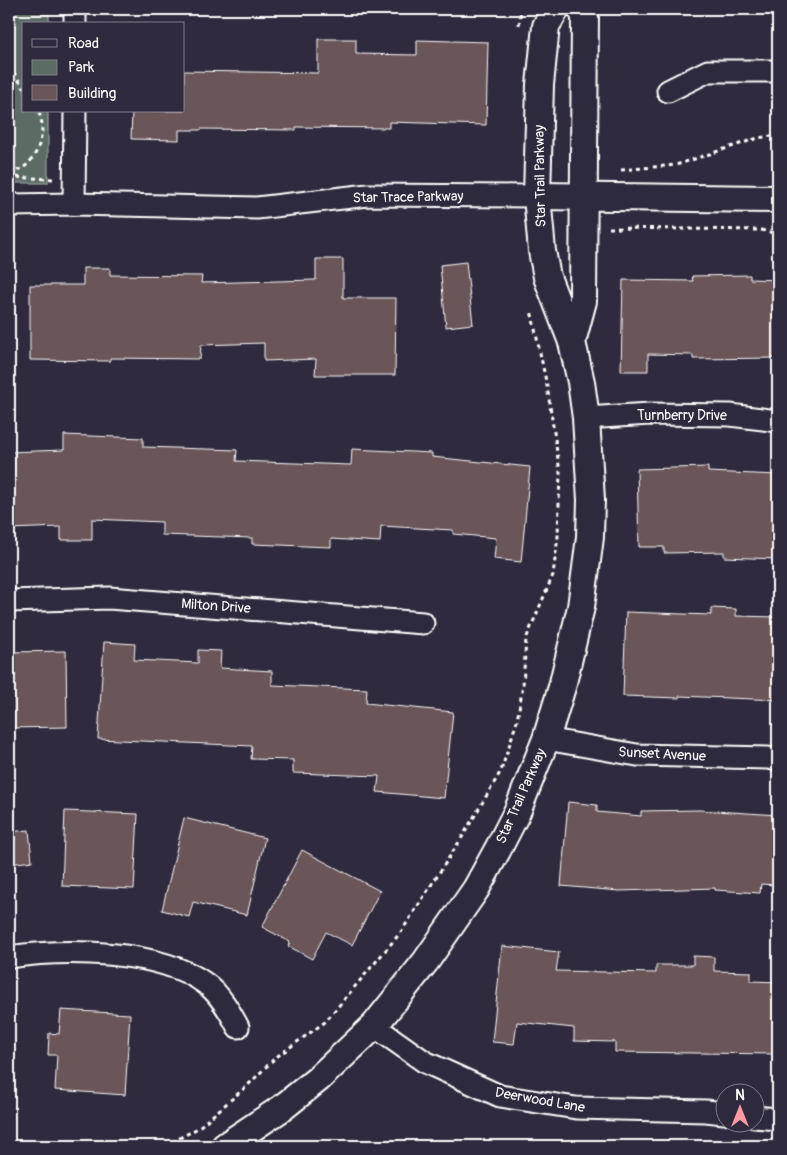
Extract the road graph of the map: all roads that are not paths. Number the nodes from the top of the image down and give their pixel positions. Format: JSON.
{"nodes":[{"id":1,"x":75,"y":9,"type":"edge"},
{"id":2,"x":556,"y":9,"type":"edge"},
{"id":3,"x":581,"y":9,"type":"edge"},
{"id":4,"x":75,"y":22,"type":"edge"},
{"id":5,"x":778,"y":71,"type":"edge"},
{"id":6,"x":668,"y":91,"type":"dead end"},
{"id":7,"x":75,"y":112,"type":"edge"},
{"id":8,"x":537,"y":196,"type":"junction"},
{"id":9,"x":583,"y":197,"type":"junction"},
{"id":10,"x":778,"y":199,"type":"edge"},
{"id":11,"x":74,"y":204,"type":"junction"},
{"id":12,"x":9,"y":205,"type":"edge"},
{"id":13,"x":572,"y":342,"type":"junction"},
{"id":14,"x":586,"y":418,"type":"junction"},
{"id":15,"x":778,"y":422,"type":"edge"},
{"id":16,"x":9,"y":601,"type":"edge"},
{"id":17,"x":423,"y":622,"type":"dead end"},
{"id":18,"x":546,"y":739,"type":"junction"},
{"id":19,"x":778,"y":760,"type":"edge"},
{"id":20,"x":9,"y":957,"type":"edge"},
{"id":21,"x":238,"y":1026,"type":"dead end"},
{"id":22,"x":374,"y":1026,"type":"junction"},
{"id":23,"x":714,"y":1112,"type":"edge"},
{"id":24,"x":764,"y":1118,"type":"edge"},
{"id":25,"x":778,"y":1119,"type":"edge"},
{"id":26,"x":224,"y":1146,"type":"edge"}],
"edges":[{"from":1,"to":4,"type":"street"},
{"from":2,"to":8,"type":"street","name":"Star Trail Parkway"},
{"from":3,"to":9,"type":"street","name":"Star Trail Parkway"},
{"from":5,"to":6,"type":"street"},
{"from":7,"to":11,"type":"street"},
{"from":8,"to":9,"type":"street","name":"Star Trace Parkway"},
{"from":8,"to":11,"type":"street","name":"Star Trace Parkway"},
{"from":8,"to":13,"type":"street","name":"Star Trail Parkway"},
{"from":9,"to":10,"type":"street","name":"Star Trace Parkway"},
{"from":9,"to":13,"type":"street","name":"Star Trail Parkway"},
{"from":11,"to":12,"type":"street","name":"Star Trace Parkway"},
{"from":13,"to":14,"type":"street","name":"Star Trail Parkway"},
{"from":14,"to":15,"type":"street","name":"Turnberry Drive"},
{"from":14,"to":18,"type":"street","name":"Star Trail Parkway"},
{"from":16,"to":17,"type":"street","name":"Milton Drive"},
{"from":18,"to":19,"type":"street","name":"Sunset Avenue"},
{"from":18,"to":22,"type":"street","name":"Star Trail Parkway"},
{"from":20,"to":21,"type":"street"},
{"from":22,"to":23,"type":"street","name":"Deerwood Lane"},
{"from":22,"to":26,"type":"street","name":"Star Trail Parkway"},
{"from":24,"to":25,"type":"street"}]}
